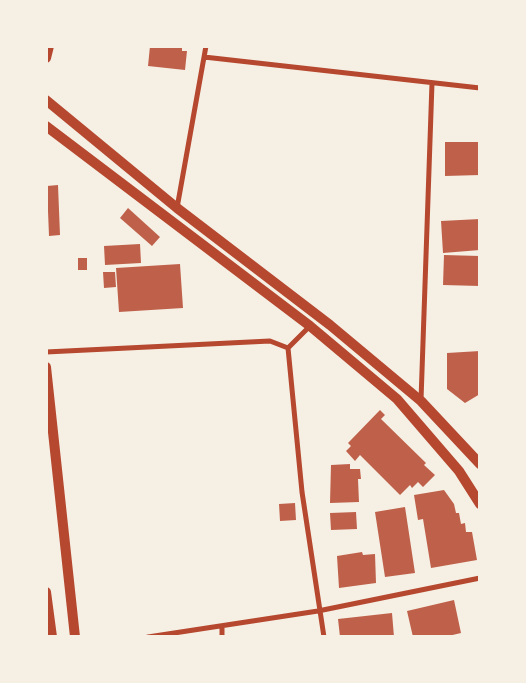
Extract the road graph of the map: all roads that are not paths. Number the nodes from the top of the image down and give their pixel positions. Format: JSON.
{"nodes":[{"id":1,"x":49,"y":46,"type":"edge"},
{"id":2,"x":206,"y":46,"type":"edge"},
{"id":3,"x":204,"y":57,"type":"junction"},
{"id":4,"x":46,"y":58,"type":"edge"},
{"id":5,"x":432,"y":83,"type":"junction"},
{"id":6,"x":480,"y":88,"type":"edge"},
{"id":7,"x":46,"y":100,"type":"edge"},
{"id":8,"x":46,"y":126,"type":"edge"},
{"id":9,"x":177,"y":208,"type":"junction"},
{"id":10,"x":310,"y":326,"type":"junction"},
{"id":11,"x":288,"y":348,"type":"junction"},
{"id":12,"x":46,"y":352,"type":"edge"},
{"id":13,"x":46,"y":367,"type":"edge"},
{"id":14,"x":421,"y":401,"type":"junction"},
{"id":15,"x":480,"y":464,"type":"edge"},
{"id":16,"x":480,"y":504,"type":"edge"},
{"id":17,"x":480,"y":578,"type":"edge"},
{"id":18,"x":46,"y":592,"type":"edge"},
{"id":19,"x":47,"y":597,"type":"edge"},
{"id":20,"x":318,"y":612,"type":"junction"},
{"id":21,"x":222,"y":627,"type":"junction"},
{"id":22,"x":52,"y":637,"type":"edge"},
{"id":23,"x":75,"y":637,"type":"edge"},
{"id":24,"x":148,"y":637,"type":"edge"},
{"id":25,"x":222,"y":637,"type":"edge"},
{"id":26,"x":324,"y":637,"type":"edge"}],
"edges":[{"from":1,"to":4,"type":"main road"},
{"from":2,"to":3,"type":"street"},
{"from":3,"to":5,"type":"street"},
{"from":3,"to":9,"type":"street"},
{"from":5,"to":6,"type":"street"},
{"from":5,"to":14,"type":"street"},
{"from":7,"to":9,"type":"main road"},
{"from":8,"to":10,"type":"main road"},
{"from":9,"to":14,"type":"main road"},
{"from":10,"to":11,"type":"street"},
{"from":10,"to":16,"type":"main road"},
{"from":11,"to":12,"type":"street"},
{"from":11,"to":20,"type":"street"},
{"from":13,"to":23,"type":"main road"},
{"from":14,"to":15,"type":"main road"},
{"from":17,"to":20,"type":"street"},
{"from":18,"to":19,"type":"main road"},
{"from":19,"to":22,"type":"main road"},
{"from":20,"to":21,"type":"street"},
{"from":20,"to":26,"type":"street"},
{"from":21,"to":24,"type":"street"},
{"from":21,"to":25,"type":"street"}]}
